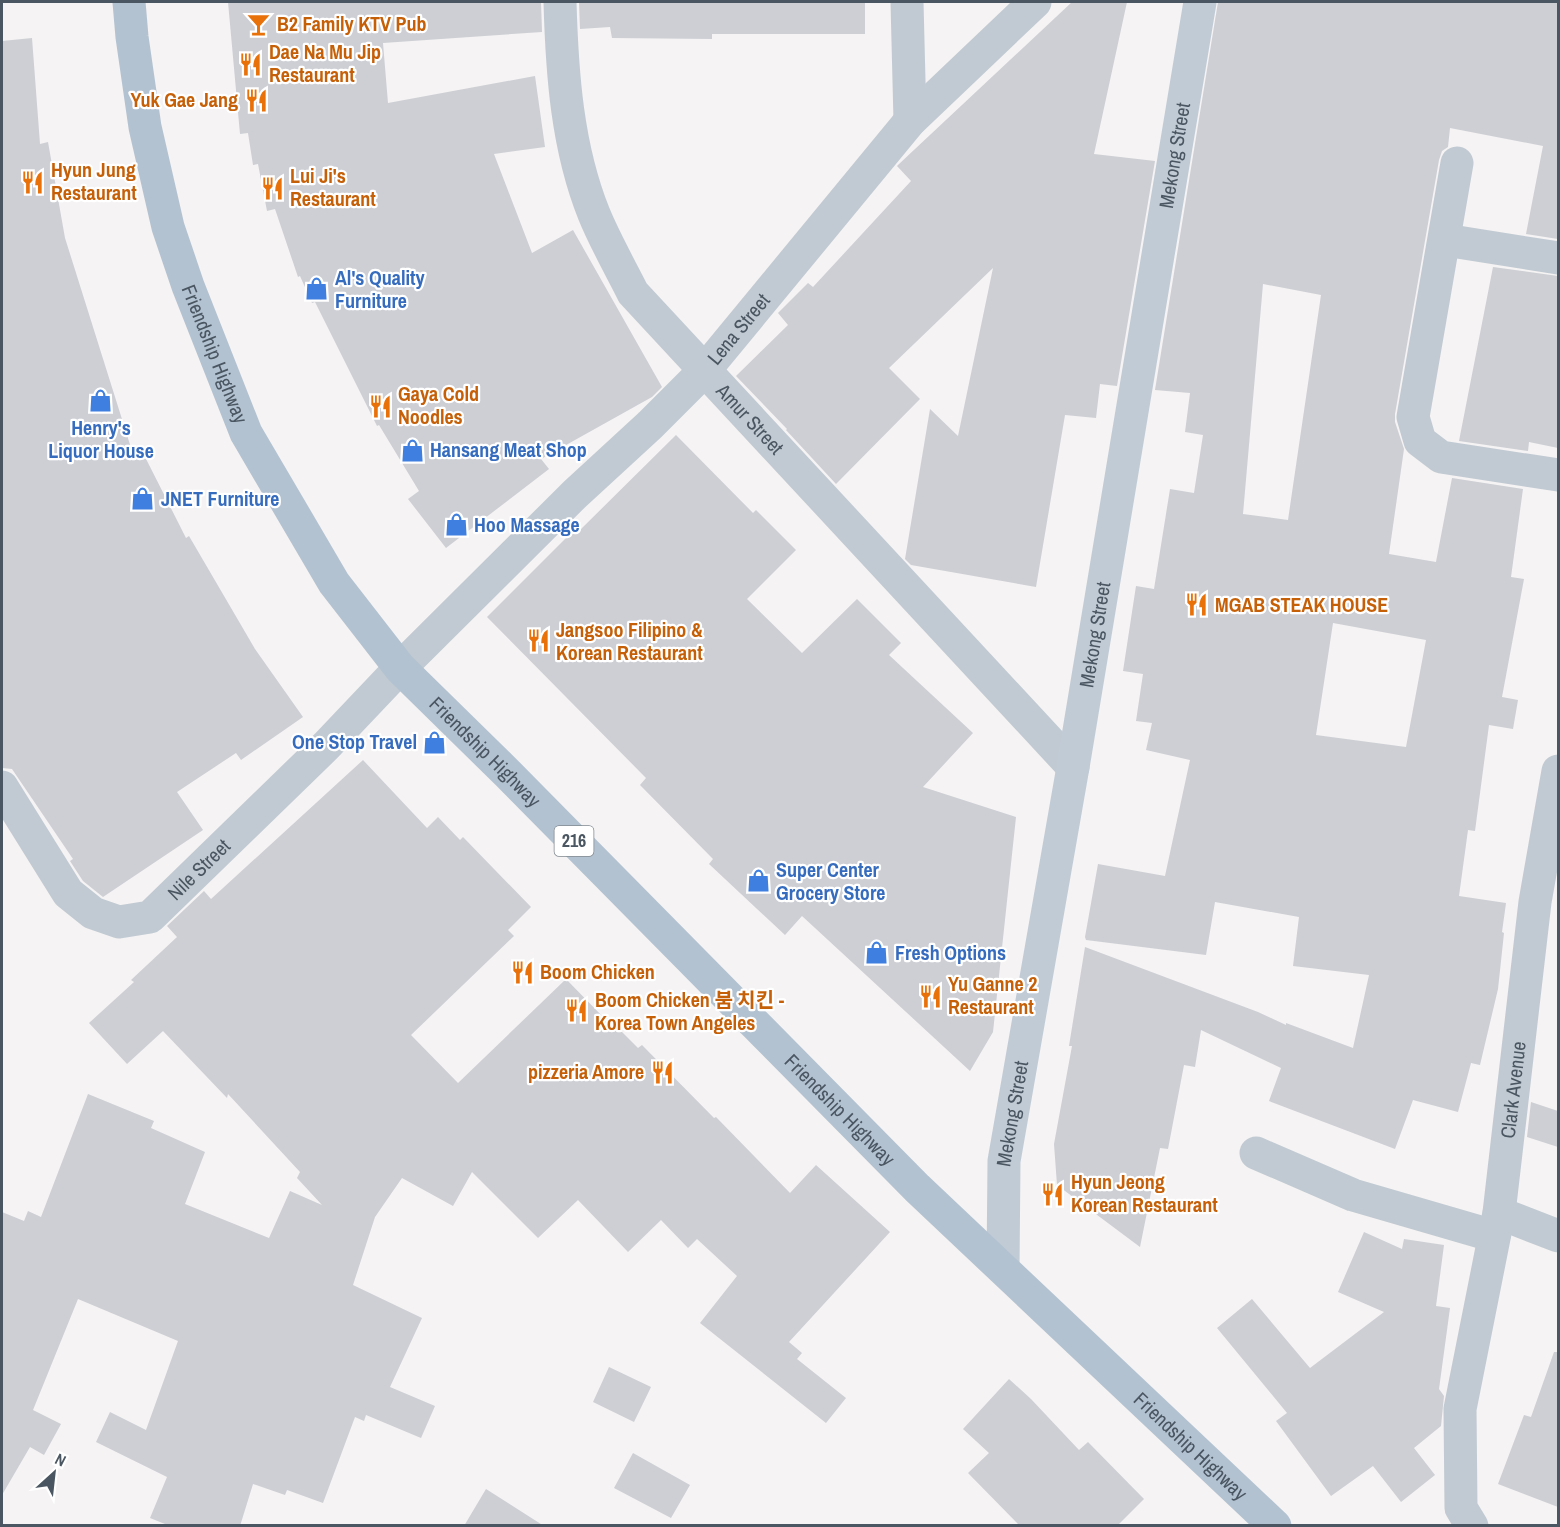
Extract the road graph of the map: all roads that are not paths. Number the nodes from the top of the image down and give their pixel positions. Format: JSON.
{"nodes":[{"id":1,"x":129,"y":2,"type":"edge"},
{"id":2,"x":560,"y":2,"type":"edge"},
{"id":3,"x":907,"y":2,"type":"edge"},
{"id":4,"x":1035,"y":2,"type":"edge"},
{"id":5,"x":1200,"y":2,"type":"edge"},
{"id":6,"x":910,"y":121,"type":"junction"},
{"id":7,"x":1457,"y":163,"type":"dead end"},
{"id":8,"x":1445,"y":240,"type":"junction"},
{"id":9,"x":1558,"y":258,"type":"edge"},
{"id":10,"x":704,"y":371,"type":"junction"},
{"id":11,"x":1558,"y":476,"type":"edge"},
{"id":12,"x":400,"y":668,"type":"junction"},
{"id":13,"x":1073,"y":767,"type":"junction"},
{"id":14,"x":1558,"y":771,"type":"edge"},
{"id":15,"x":2,"y":787,"type":"edge"},
{"id":16,"x":1256,"y":1152,"type":"dead end"},
{"id":17,"x":1496,"y":1225,"type":"junction"},
{"id":18,"x":1558,"y":1236,"type":"edge"},
{"id":19,"x":1003,"y":1268,"type":"junction"},
{"id":20,"x":1274,"y":1525,"type":"edge"},
{"id":21,"x":1472,"y":1526,"type":"edge"}],
"edges":[{"from":1,"to":12,"type":"main road","name":"Friendship Highway","number":"216"},
{"from":2,"to":10,"type":"street","name":"Amur Street"},
{"from":3,"to":6,"type":"street"},
{"from":4,"to":6,"type":"street","name":"Lena Street"},
{"from":5,"to":13,"type":"street","name":"Mekong Street"},
{"from":6,"to":10,"type":"street","name":"Lena Street"},
{"from":7,"to":8,"type":"street"},
{"from":8,"to":9,"type":"street"},
{"from":8,"to":11,"type":"street"},
{"from":10,"to":12,"type":"street","name":"Lena Street"},
{"from":10,"to":13,"type":"street","name":"Amur Street"},
{"from":12,"to":15,"type":"street","name":"Nile Street"},
{"from":12,"to":19,"type":"main road","name":"Friendship Highway","number":"216"},
{"from":13,"to":19,"type":"street","name":"Mekong Street"},
{"from":14,"to":17,"type":"street","name":"Clark Avenue"},
{"from":16,"to":17,"type":"street"},
{"from":17,"to":18,"type":"street"},
{"from":17,"to":21,"type":"street","name":"Clark Avenue"},
{"from":19,"to":20,"type":"main road","name":"Friendship Highway","number":"216"}]}
